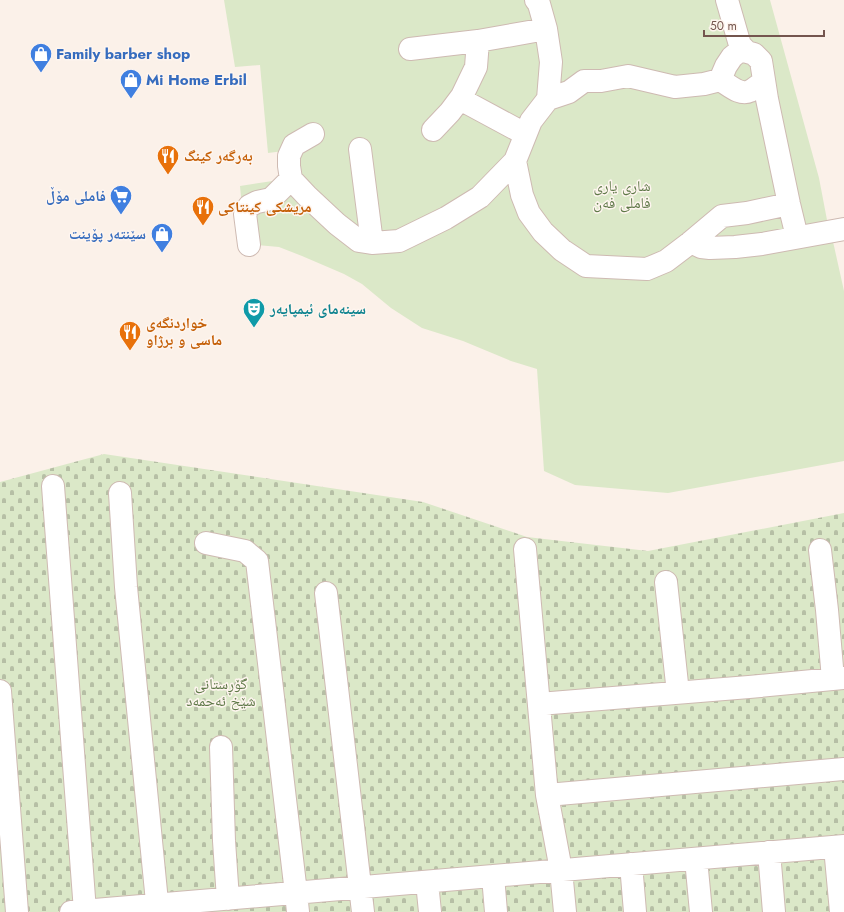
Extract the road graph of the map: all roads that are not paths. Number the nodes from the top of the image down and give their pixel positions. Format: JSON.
{"nodes":[{"id":1,"x":536,"y":0,"type":"edge"},
{"id":2,"x":727,"y":0,"type":"edge"},
{"id":3,"x":546,"y":29,"type":"junction"},
{"id":4,"x":478,"y":41,"type":"junction"},
{"id":5,"x":743,"y":48,"type":"junction"},
{"id":6,"x":410,"y":49,"type":"dead end"},
{"id":7,"x":720,"y":80,"type":"junction"},
{"id":8,"x":764,"y":83,"type":"junction"},
{"id":9,"x":460,"y":99,"type":"junction"},
{"id":10,"x":548,"y":99,"type":"junction"},
{"id":11,"x":432,"y":130,"type":"dead end"},
{"id":12,"x":313,"y":134,"type":"dead end"},
{"id":13,"x":525,"y":134,"type":"junction"},
{"id":14,"x":360,"y":150,"type":"dead end"},
{"id":15,"x":514,"y":161,"type":"junction"},
{"id":16,"x":291,"y":179,"type":"junction"},
{"id":17,"x":789,"y":204,"type":"junction"},
{"id":18,"x":844,"y":229,"type":"edge"},
{"id":19,"x":797,"y":237,"type":"junction"},
{"id":20,"x":692,"y":242,"type":"junction"},
{"id":21,"x":372,"y":243,"type":"junction"},
{"id":22,"x":249,"y":245,"type":"dead end"},
{"id":23,"x":53,"y":486,"type":"dead end"},
{"id":24,"x":120,"y":493,"type":"dead end"},
{"id":25,"x":206,"y":543,"type":"dead end"},
{"id":26,"x":525,"y":549,"type":"dead end"},
{"id":27,"x":820,"y":550,"type":"dead end"},
{"id":28,"x":666,"y":582,"type":"dead end"},
{"id":29,"x":326,"y":593,"type":"dead end"},
{"id":30,"x":836,"y":609,"type":"edge"},
{"id":31,"x":839,"y":679,"type":"edge"},
{"id":32,"x":0,"y":691,"type":"edge"},
{"id":33,"x":678,"y":693,"type":"junction"},
{"id":34,"x":539,"y":704,"type":"junction"},
{"id":35,"x":221,"y":747,"type":"dead end"},
{"id":36,"x":844,"y":769,"type":"edge"},
{"id":37,"x":547,"y":795,"type":"junction"},
{"id":38,"x":840,"y":846,"type":"edge"},
{"id":39,"x":769,"y":852,"type":"junction"},
{"id":40,"x":696,"y":859,"type":"junction"},
{"id":41,"x":631,"y":864,"type":"junction"},
{"id":42,"x":561,"y":870,"type":"junction"},
{"id":43,"x":493,"y":876,"type":"junction"},
{"id":44,"x":427,"y":882,"type":"junction"},
{"id":45,"x":360,"y":887,"type":"junction"},
{"id":46,"x":228,"y":898,"type":"junction"},
{"id":47,"x":297,"y":902,"type":"edge"},
{"id":48,"x":158,"y":908,"type":"edge"},
{"id":49,"x":78,"y":911,"type":"edge"},
{"id":50,"x":17,"y":912,"type":"edge"},
{"id":51,"x":363,"y":912,"type":"edge"},
{"id":52,"x":430,"y":912,"type":"edge"},
{"id":53,"x":496,"y":912,"type":"edge"},
{"id":54,"x":565,"y":912,"type":"edge"},
{"id":55,"x":635,"y":912,"type":"edge"},
{"id":56,"x":701,"y":912,"type":"edge"},
{"id":57,"x":774,"y":912,"type":"edge"},
{"id":58,"x":841,"y":912,"type":"edge"}],
"edges":[{"from":1,"to":3,"type":"street"},
{"from":2,"to":5,"type":"street"},
{"from":3,"to":4,"type":"street"},
{"from":3,"to":10,"type":"street"},
{"from":4,"to":6,"type":"street"},
{"from":4,"to":9,"type":"street"},
{"from":5,"to":7,"type":"street"},
{"from":5,"to":8,"type":"street"},
{"from":7,"to":8,"type":"street"},
{"from":7,"to":10,"type":"street"},
{"from":8,"to":17,"type":"street"},
{"from":9,"to":11,"type":"street"},
{"from":9,"to":13,"type":"street"},
{"from":10,"to":13,"type":"street"},
{"from":12,"to":16,"type":"street"},
{"from":13,"to":15,"type":"street"},
{"from":14,"to":21,"type":"street"},
{"from":15,"to":20,"type":"street"},
{"from":15,"to":21,"type":"street"},
{"from":16,"to":21,"type":"street"},
{"from":16,"to":22,"type":"street"},
{"from":17,"to":19,"type":"street"},
{"from":17,"to":20,"type":"street"},
{"from":18,"to":19,"type":"street"},
{"from":19,"to":20,"type":"street"},
{"from":23,"to":49,"type":"street"},
{"from":24,"to":48,"type":"street"},
{"from":25,"to":47,"type":"street"},
{"from":26,"to":34,"type":"street"},
{"from":27,"to":30,"type":"street"},
{"from":28,"to":33,"type":"street"},
{"from":29,"to":45,"type":"street"},
{"from":30,"to":31,"type":"street"},
{"from":31,"to":33,"type":"street"},
{"from":32,"to":50,"type":"street"},
{"from":33,"to":34,"type":"street"},
{"from":34,"to":37,"type":"street"},
{"from":35,"to":46,"type":"street"},
{"from":36,"to":37,"type":"street"},
{"from":37,"to":42,"type":"street"},
{"from":38,"to":39,"type":"street"},
{"from":38,"to":58,"type":"street"},
{"from":39,"to":40,"type":"street"},
{"from":39,"to":57,"type":"street"},
{"from":40,"to":41,"type":"street"},
{"from":40,"to":56,"type":"street"},
{"from":41,"to":42,"type":"street"},
{"from":41,"to":55,"type":"street"},
{"from":42,"to":43,"type":"street"},
{"from":42,"to":54,"type":"street"},
{"from":43,"to":44,"type":"street"},
{"from":43,"to":53,"type":"street"},
{"from":44,"to":45,"type":"street"},
{"from":44,"to":52,"type":"street"},
{"from":45,"to":47,"type":"street"},
{"from":45,"to":51,"type":"street"},
{"from":46,"to":47,"type":"street"},
{"from":46,"to":48,"type":"street"},
{"from":48,"to":49,"type":"street"}]}
